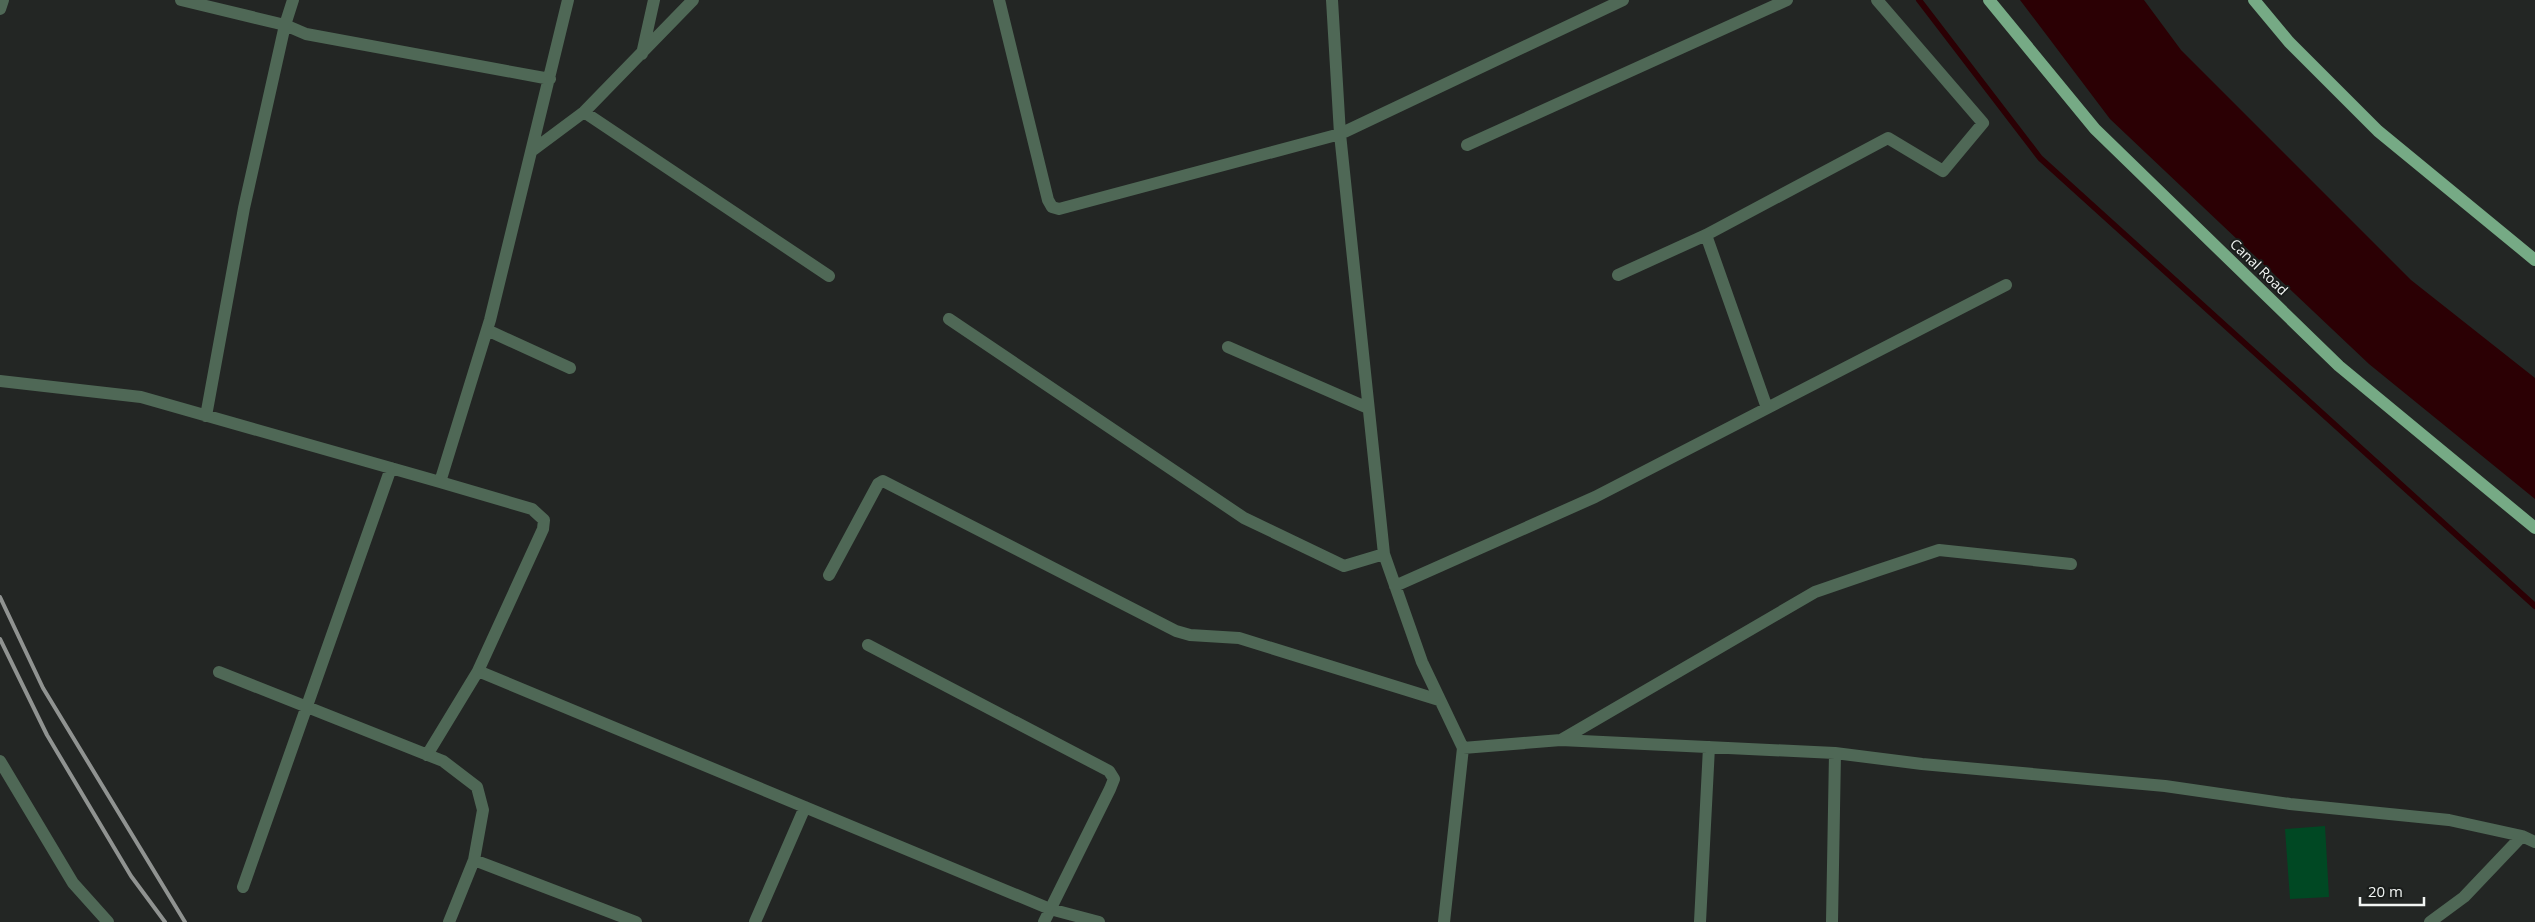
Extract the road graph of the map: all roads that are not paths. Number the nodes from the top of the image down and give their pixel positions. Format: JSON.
{"nodes":[{"id":1,"x":4,"y":0,"type":"edge"},
{"id":2,"x":181,"y":0,"type":"edge"},
{"id":3,"x":293,"y":0,"type":"edge"},
{"id":4,"x":568,"y":0,"type":"edge"},
{"id":5,"x":654,"y":0,"type":"edge"},
{"id":6,"x":693,"y":0,"type":"edge"},
{"id":7,"x":999,"y":0,"type":"edge"},
{"id":8,"x":1332,"y":0,"type":"edge"},
{"id":9,"x":1624,"y":0,"type":"edge"},
{"id":10,"x":1787,"y":0,"type":"edge"},
{"id":11,"x":1877,"y":0,"type":"edge"},
{"id":12,"x":1989,"y":0,"type":"edge"},
{"id":13,"x":2254,"y":0,"type":"edge"},
{"id":14,"x":0,"y":9,"type":"edge"},
{"id":15,"x":285,"y":25,"type":"junction"},
{"id":16,"x":642,"y":54,"type":"junction"},
{"id":17,"x":550,"y":79,"type":"junction"},
{"id":18,"x":584,"y":112,"type":"junction"},
{"id":19,"x":1340,"y":134,"type":"junction"},
{"id":20,"x":1467,"y":146,"type":"dead end"},
{"id":21,"x":532,"y":150,"type":"junction"},
{"id":22,"x":1706,"y":235,"type":"junction"},
{"id":23,"x":2535,"y":260,"type":"edge"},
{"id":24,"x":1618,"y":275,"type":"dead end"},
{"id":25,"x":829,"y":276,"type":"dead end"},
{"id":26,"x":2006,"y":285,"type":"dead end"},
{"id":27,"x":949,"y":319,"type":"dead end"},
{"id":28,"x":487,"y":330,"type":"junction"},
{"id":29,"x":1228,"y":347,"type":"dead end"},
{"id":30,"x":570,"y":368,"type":"dead end"},
{"id":31,"x":0,"y":381,"type":"edge"},
{"id":32,"x":1368,"y":408,"type":"junction"},
{"id":33,"x":1767,"y":408,"type":"junction"},
{"id":34,"x":206,"y":416,"type":"junction"},
{"id":35,"x":391,"y":468,"type":"junction"},
{"id":36,"x":440,"y":482,"type":"junction"},
{"id":37,"x":2535,"y":528,"type":"edge"},
{"id":38,"x":1384,"y":554,"type":"junction"},
{"id":39,"x":2071,"y":564,"type":"dead end"},
{"id":40,"x":829,"y":575,"type":"dead end"},
{"id":41,"x":1395,"y":586,"type":"junction"},
{"id":42,"x":868,"y":645,"type":"dead end"},
{"id":43,"x":478,"y":671,"type":"junction"},
{"id":44,"x":219,"y":672,"type":"dead end"},
{"id":45,"x":1440,"y":700,"type":"junction"},
{"id":46,"x":308,"y":708,"type":"junction"},
{"id":47,"x":1561,"y":740,"type":"junction"},
{"id":48,"x":1709,"y":747,"type":"junction"},
{"id":49,"x":1463,"y":748,"type":"junction"},
{"id":50,"x":1835,"y":753,"type":"junction"},
{"id":51,"x":428,"y":755,"type":"junction"},
{"id":52,"x":0,"y":761,"type":"edge"},
{"id":53,"x":805,"y":807,"type":"junction"},
{"id":54,"x":2522,"y":836,"type":"junction"},
{"id":55,"x":2535,"y":842,"type":"edge"},
{"id":56,"x":474,"y":860,"type":"junction"},
{"id":57,"x":243,"y":887,"type":"dead end"},
{"id":58,"x":1050,"y":909,"type":"junction"},
{"id":59,"x":108,"y":922,"type":"edge"},
{"id":60,"x":449,"y":922,"type":"edge"},
{"id":61,"x":636,"y":922,"type":"edge"},
{"id":62,"x":754,"y":922,"type":"edge"},
{"id":63,"x":1044,"y":922,"type":"edge"},
{"id":64,"x":1100,"y":922,"type":"edge"},
{"id":65,"x":1444,"y":922,"type":"edge"},
{"id":66,"x":1700,"y":922,"type":"edge"},
{"id":67,"x":1832,"y":922,"type":"edge"},
{"id":68,"x":2430,"y":922,"type":"edge"}],
"edges":[{"from":1,"to":14,"type":"street"},
{"from":2,"to":15,"type":"street"},
{"from":3,"to":15,"type":"street"},
{"from":4,"to":17,"type":"street"},
{"from":5,"to":16,"type":"street"},
{"from":6,"to":16,"type":"street"},
{"from":7,"to":19,"type":"street"},
{"from":8,"to":19,"type":"street"},
{"from":9,"to":19,"type":"street"},
{"from":10,"to":20,"type":"street"},
{"from":11,"to":22,"type":"street"},
{"from":12,"to":37,"type":"main road","name":"Canal Road"},
{"from":13,"to":23,"type":"main road"},
{"from":15,"to":17,"type":"street"},
{"from":15,"to":34,"type":"street"},
{"from":16,"to":18,"type":"street"},
{"from":17,"to":21,"type":"street"},
{"from":18,"to":21,"type":"street"},
{"from":18,"to":25,"type":"street"},
{"from":19,"to":32,"type":"street"},
{"from":21,"to":28,"type":"street"},
{"from":22,"to":24,"type":"street"},
{"from":22,"to":33,"type":"street"},
{"from":26,"to":33,"type":"street"},
{"from":27,"to":38,"type":"street"},
{"from":28,"to":30,"type":"street"},
{"from":28,"to":36,"type":"street"},
{"from":29,"to":32,"type":"street"},
{"from":31,"to":34,"type":"street"},
{"from":32,"to":38,"type":"street"},
{"from":33,"to":41,"type":"street"},
{"from":34,"to":35,"type":"street"},
{"from":35,"to":36,"type":"street"},
{"from":35,"to":46,"type":"street"},
{"from":36,"to":43,"type":"street"},
{"from":38,"to":41,"type":"street"},
{"from":39,"to":47,"type":"street"},
{"from":40,"to":45,"type":"street"},
{"from":41,"to":45,"type":"street"},
{"from":42,"to":58,"type":"street"},
{"from":43,"to":51,"type":"street"},
{"from":43,"to":53,"type":"street"},
{"from":44,"to":46,"type":"street"},
{"from":45,"to":49,"type":"street"},
{"from":46,"to":51,"type":"street"},
{"from":46,"to":57,"type":"street"},
{"from":47,"to":48,"type":"street"},
{"from":47,"to":49,"type":"street"},
{"from":48,"to":50,"type":"street"},
{"from":48,"to":66,"type":"street"},
{"from":49,"to":65,"type":"street"},
{"from":50,"to":54,"type":"street"},
{"from":50,"to":67,"type":"street"},
{"from":51,"to":56,"type":"street"},
{"from":52,"to":59,"type":"street"},
{"from":53,"to":58,"type":"street"},
{"from":53,"to":62,"type":"street"},
{"from":54,"to":55,"type":"street"},
{"from":54,"to":68,"type":"street"},
{"from":56,"to":60,"type":"street"},
{"from":56,"to":61,"type":"street"},
{"from":58,"to":63,"type":"street"},
{"from":58,"to":64,"type":"street"}]}
